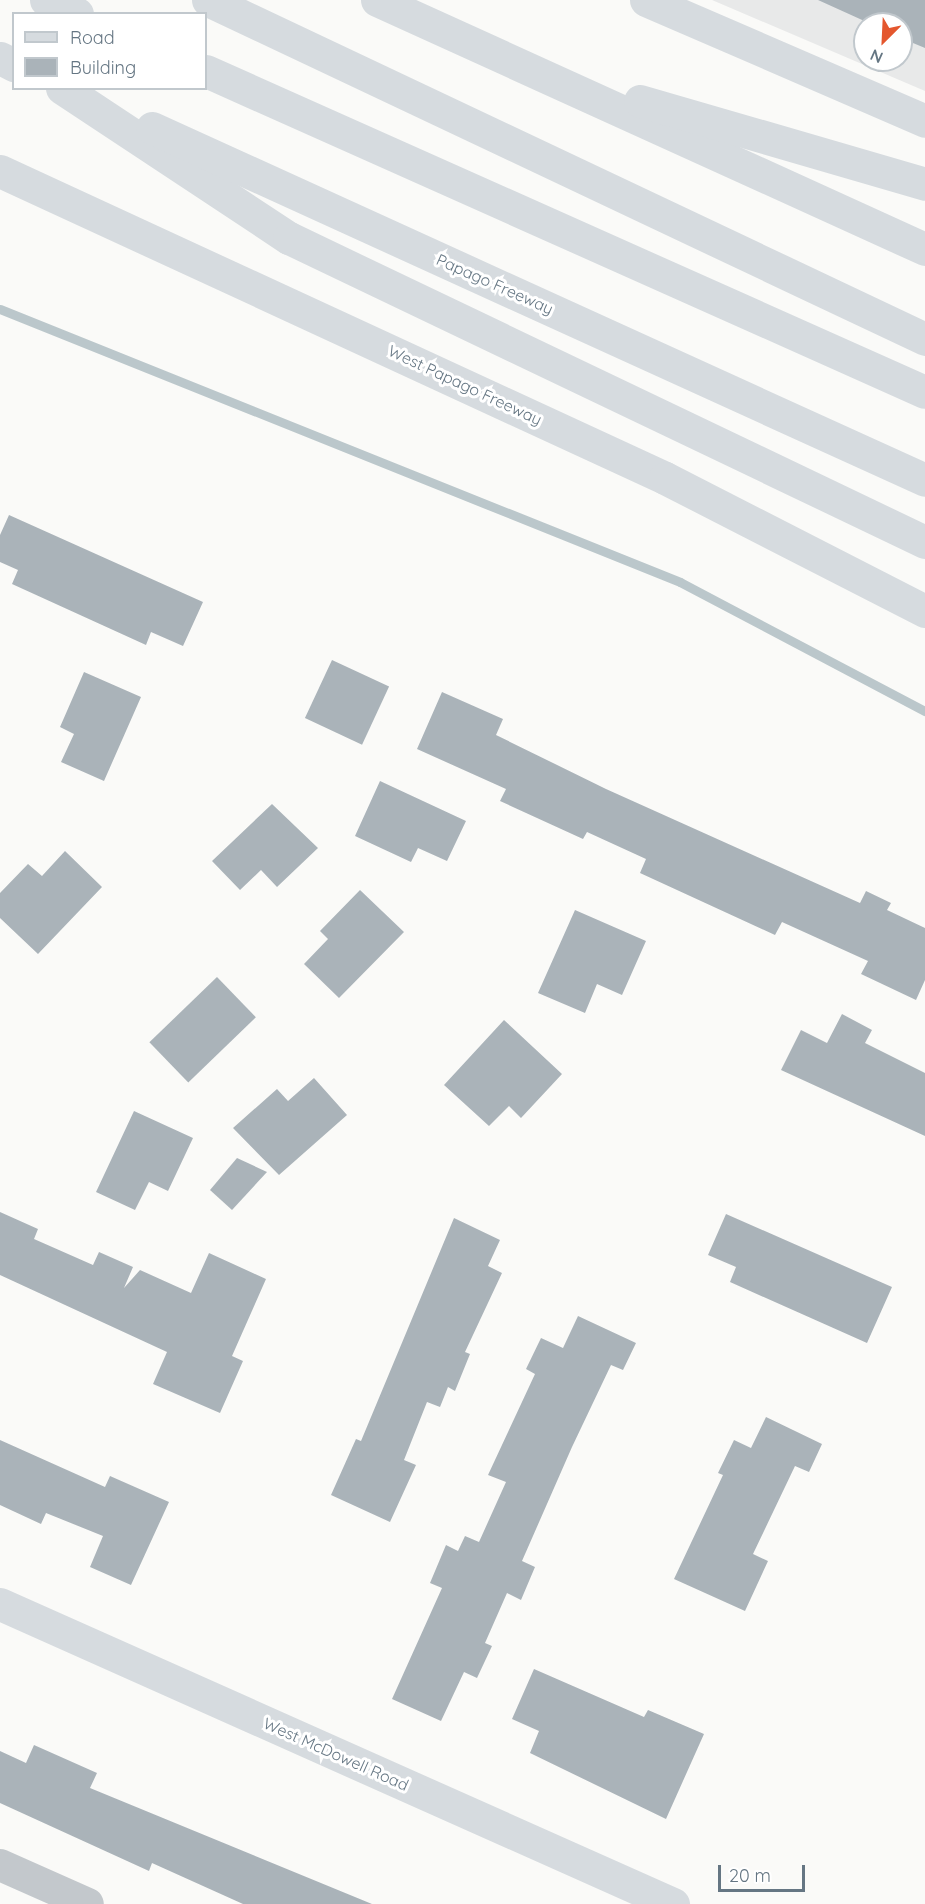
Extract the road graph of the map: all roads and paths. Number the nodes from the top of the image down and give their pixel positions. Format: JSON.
{"nodes":[{"id":1,"x":46,"y":0,"type":"edge"},
{"id":2,"x":208,"y":0,"type":"edge"},
{"id":3,"x":377,"y":0,"type":"edge"},
{"id":4,"x":646,"y":0,"type":"edge"},
{"id":5,"x":72,"y":12,"type":"edge"},
{"id":6,"x":529,"y":69,"type":"junction"},
{"id":7,"x":207,"y":71,"type":"edge"},
{"id":8,"x":66,"y":90,"type":"edge"},
{"id":9,"x":67,"y":90,"type":"edge"},
{"id":10,"x":925,"y":121,"type":"edge"},
{"id":11,"x":0,"y":171,"type":"edge"},
{"id":12,"x":925,"y":184,"type":"edge"},
{"id":13,"x":925,"y":249,"type":"edge"},
{"id":14,"x":925,"y":339,"type":"edge"},
{"id":15,"x":925,"y":392,"type":"edge"},
{"id":16,"x":925,"y":480,"type":"edge"},
{"id":17,"x":925,"y":542,"type":"edge"},
{"id":18,"x":925,"y":611,"type":"edge"},
{"id":19,"x":0,"y":1604,"type":"edge"},
{"id":20,"x":0,"y":1865,"type":"edge"},
{"id":21,"x":88,"y":1904,"type":"edge"},
{"id":22,"x":673,"y":1904,"type":"edge"}],
"edges":[{"from":1,"to":5,"type":"main road"},
{"from":2,"to":14,"type":"main road"},
{"from":3,"to":6,"type":"main road"},
{"from":4,"to":10,"type":"main road"},
{"from":6,"to":12,"type":"main road"},
{"from":6,"to":13,"type":"main road"},
{"from":7,"to":15,"type":"main road"},
{"from":8,"to":17,"type":"main road"},
{"from":9,"to":16,"type":"main road","name":"Papago Freeway"},
{"from":11,"to":18,"type":"main road","name":"West Papago Freeway"},
{"from":19,"to":22,"type":"main road","name":"West McDowell Road"},
{"from":20,"to":21,"type":"street"}]}
